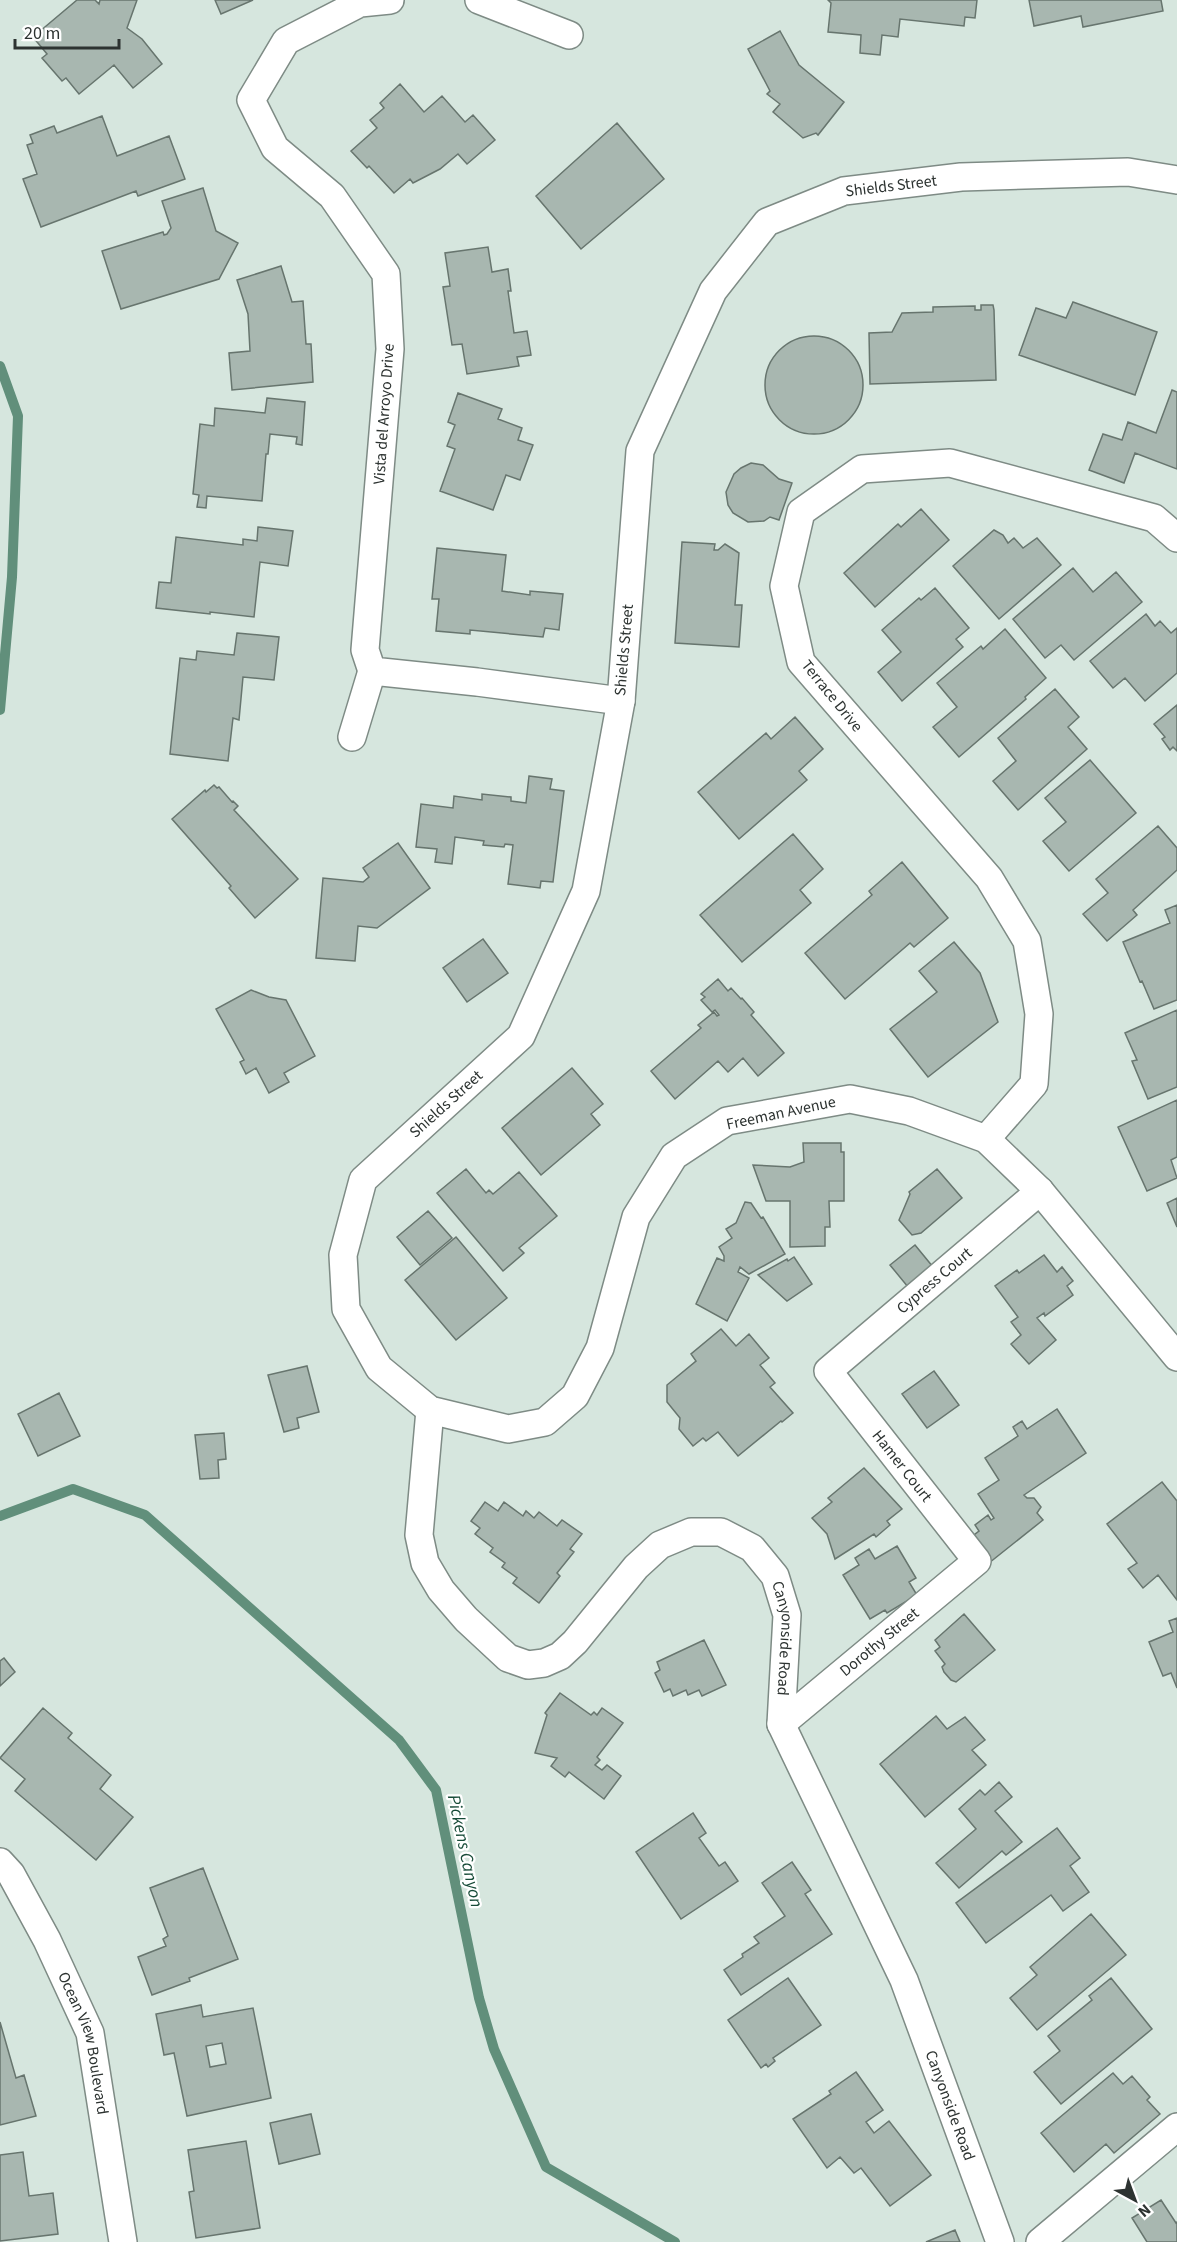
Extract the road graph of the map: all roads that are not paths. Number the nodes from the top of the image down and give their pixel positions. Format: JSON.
{"nodes":[{"id":1,"x":390,"y":0,"type":"edge"},
{"id":2,"x":479,"y":0,"type":"edge"},
{"id":3,"x":569,"y":35,"type":"dead end"},
{"id":4,"x":1177,"y":180,"type":"edge"},
{"id":5,"x":1177,"y":538,"type":"edge"},
{"id":6,"x":372,"y":671,"type":"junction"},
{"id":7,"x":621,"y":701,"type":"junction"},
{"id":8,"x":352,"y":737,"type":"dead end"},
{"id":9,"x":986,"y":1139,"type":"junction"},
{"id":10,"x":1040,"y":1191,"type":"junction"},
{"id":11,"x":1177,"y":1357,"type":"edge"},
{"id":12,"x":828,"y":1371,"type":"joint"},
{"id":13,"x":430,"y":1410,"type":"junction"},
{"id":14,"x":977,"y":1561,"type":"joint"},
{"id":15,"x":781,"y":1724,"type":"junction"},
{"id":16,"x":0,"y":1862,"type":"edge"},
{"id":17,"x":1177,"y":2127,"type":"edge"},
{"id":18,"x":123,"y":2242,"type":"edge"},
{"id":19,"x":1000,"y":2242,"type":"edge"},
{"id":20,"x":1040,"y":2242,"type":"edge"}],
"edges":[{"from":1,"to":6,"type":"street","name":"Vista del Arroyo Drive"},
{"from":2,"to":3,"type":"street"},
{"from":4,"to":7,"type":"street","name":"Shields Street"},
{"from":5,"to":9,"type":"street","name":"Terrace Drive"},
{"from":6,"to":7,"type":"street"},
{"from":6,"to":8,"type":"street"},
{"from":7,"to":13,"type":"street","name":"Shields Street"},
{"from":9,"to":10,"type":"street","name":"Freeman Avenue"},
{"from":9,"to":13,"type":"street","name":"Freeman Avenue"},
{"from":10,"to":11,"type":"street","name":"Freeman Avenue"},
{"from":10,"to":12,"type":"street","name":"Cypress Court"},
{"from":12,"to":14,"type":"street","name":"Hamer Court"},
{"from":13,"to":15,"type":"street","name":"Canyonside Road"},
{"from":14,"to":15,"type":"street","name":"Dorothy Street"},
{"from":15,"to":19,"type":"street","name":"Canyonside Road"},
{"from":16,"to":18,"type":"street","name":"Ocean View Boulevard"},
{"from":17,"to":20,"type":"street"}]}
